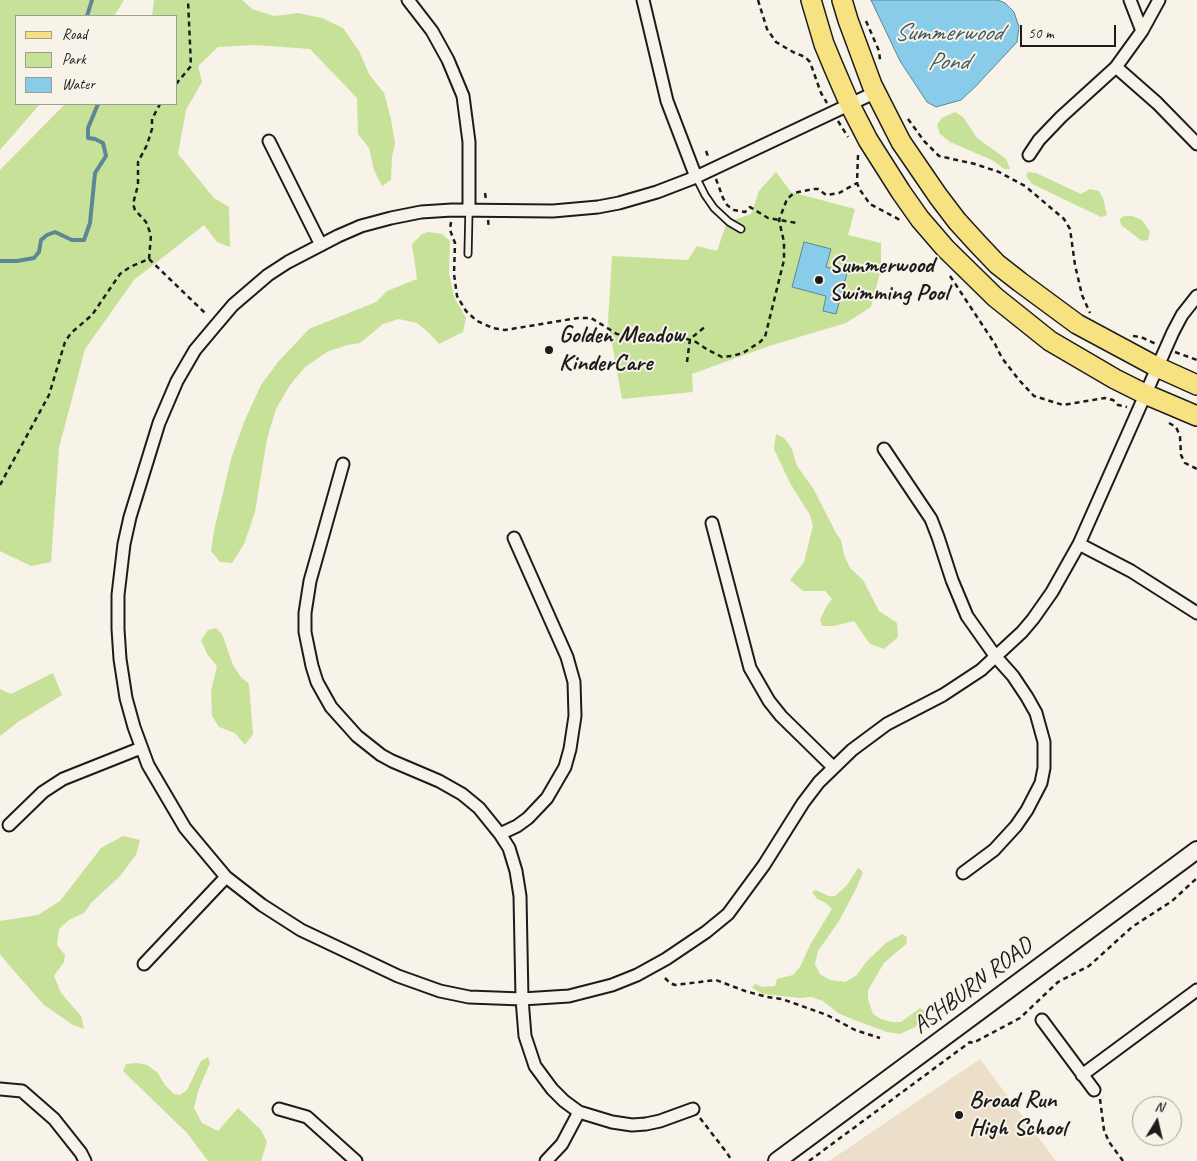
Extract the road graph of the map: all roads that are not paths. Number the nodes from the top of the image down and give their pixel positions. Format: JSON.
{"nodes":[{"id":1,"x":408,"y":0,"type":"edge"},
{"id":2,"x":643,"y":0,"type":"edge"},
{"id":3,"x":811,"y":0,"type":"edge"},
{"id":4,"x":842,"y":0,"type":"edge"},
{"id":5,"x":1130,"y":0,"type":"edge"},
{"id":6,"x":1159,"y":0,"type":"edge"},
{"id":7,"x":1142,"y":31,"type":"junction"},
{"id":8,"x":1116,"y":67,"type":"junction"},
{"id":9,"x":876,"y":92,"type":"junction"},
{"id":10,"x":850,"y":105,"type":"junction"},
{"id":11,"x":270,"y":141,"type":"dead end"},
{"id":12,"x":1197,"y":144,"type":"edge"},
{"id":13,"x":1029,"y":154,"type":"dead end"},
{"id":14,"x":696,"y":177,"type":"junction"},
{"id":15,"x":469,"y":210,"type":"junction"},
{"id":16,"x":741,"y":229,"type":"dead end"},
{"id":17,"x":321,"y":245,"type":"junction"},
{"id":18,"x":468,"y":254,"type":"dead end"},
{"id":19,"x":1197,"y":296,"type":"edge"},
{"id":20,"x":1157,"y":367,"type":"junction"},
{"id":21,"x":1197,"y":385,"type":"edge"},
{"id":22,"x":1145,"y":394,"type":"junction"},
{"id":23,"x":1197,"y":416,"type":"edge"},
{"id":24,"x":884,"y":449,"type":"dead end"},
{"id":25,"x":343,"y":464,"type":"dead end"},
{"id":26,"x":712,"y":523,"type":"dead end"},
{"id":27,"x":514,"y":538,"type":"dead end"},
{"id":28,"x":1079,"y":544,"type":"junction"},
{"id":29,"x":1197,"y":613,"type":"edge"},
{"id":30,"x":996,"y":657,"type":"junction"},
{"id":31,"x":142,"y":748,"type":"junction"},
{"id":32,"x":833,"y":767,"type":"junction"},
{"id":33,"x":9,"y":826,"type":"dead end"},
{"id":34,"x":500,"y":834,"type":"junction"},
{"id":35,"x":1197,"y":850,"type":"edge"},
{"id":36,"x":964,"y":873,"type":"dead end"},
{"id":37,"x":226,"y":877,"type":"junction"},
{"id":38,"x":144,"y":964,"type":"dead end"},
{"id":39,"x":1197,"y":990,"type":"edge"},
{"id":40,"x":522,"y":999,"type":"junction"},
{"id":41,"x":1042,"y":1020,"type":"dead end"},
{"id":42,"x":1082,"y":1075,"type":"junction"},
{"id":43,"x":1092,"y":1088,"type":"road end"},
{"id":44,"x":0,"y":1089,"type":"edge"},
{"id":45,"x":279,"y":1109,"type":"dead end"},
{"id":46,"x":693,"y":1109,"type":"road end"},
{"id":47,"x":579,"y":1112,"type":"junction"},
{"id":48,"x":85,"y":1161,"type":"edge"},
{"id":49,"x":356,"y":1161,"type":"edge"},
{"id":50,"x":546,"y":1161,"type":"edge"},
{"id":51,"x":777,"y":1161,"type":"edge"}],
"edges":[{"from":1,"to":15,"type":"street"},
{"from":2,"to":14,"type":"street"},
{"from":3,"to":10,"type":"main road"},
{"from":4,"to":9,"type":"main road"},
{"from":5,"to":7,"type":"street"},
{"from":6,"to":7,"type":"street"},
{"from":7,"to":8,"type":"street"},
{"from":8,"to":12,"type":"street"},
{"from":8,"to":13,"type":"street"},
{"from":9,"to":10,"type":"street"},
{"from":9,"to":20,"type":"main road"},
{"from":10,"to":14,"type":"street"},
{"from":10,"to":22,"type":"main road"},
{"from":11,"to":17,"type":"street"},
{"from":14,"to":15,"type":"street"},
{"from":14,"to":16,"type":"lane"},
{"from":15,"to":17,"type":"street"},
{"from":15,"to":18,"type":"lane"},
{"from":17,"to":31,"type":"street"},
{"from":19,"to":20,"type":"street"},
{"from":20,"to":21,"type":"main road"},
{"from":20,"to":22,"type":"street"},
{"from":22,"to":23,"type":"main road"},
{"from":22,"to":28,"type":"street"},
{"from":24,"to":30,"type":"street"},
{"from":25,"to":34,"type":"street"},
{"from":26,"to":32,"type":"street"},
{"from":27,"to":34,"type":"street"},
{"from":28,"to":29,"type":"street"},
{"from":28,"to":30,"type":"street"},
{"from":30,"to":32,"type":"street"},
{"from":30,"to":36,"type":"street"},
{"from":31,"to":33,"type":"street"},
{"from":31,"to":37,"type":"street"},
{"from":32,"to":40,"type":"street"},
{"from":34,"to":40,"type":"street"},
{"from":35,"to":51,"type":"main road","name":"ASHBURN ROAD"},
{"from":37,"to":38,"type":"street"},
{"from":37,"to":40,"type":"street"},
{"from":39,"to":42,"type":"street"},
{"from":40,"to":47,"type":"street"},
{"from":41,"to":42,"type":"street"},
{"from":42,"to":43,"type":"street"},
{"from":44,"to":48,"type":"street"},
{"from":45,"to":49,"type":"street"},
{"from":46,"to":47,"type":"street"},
{"from":47,"to":50,"type":"street"}]}
